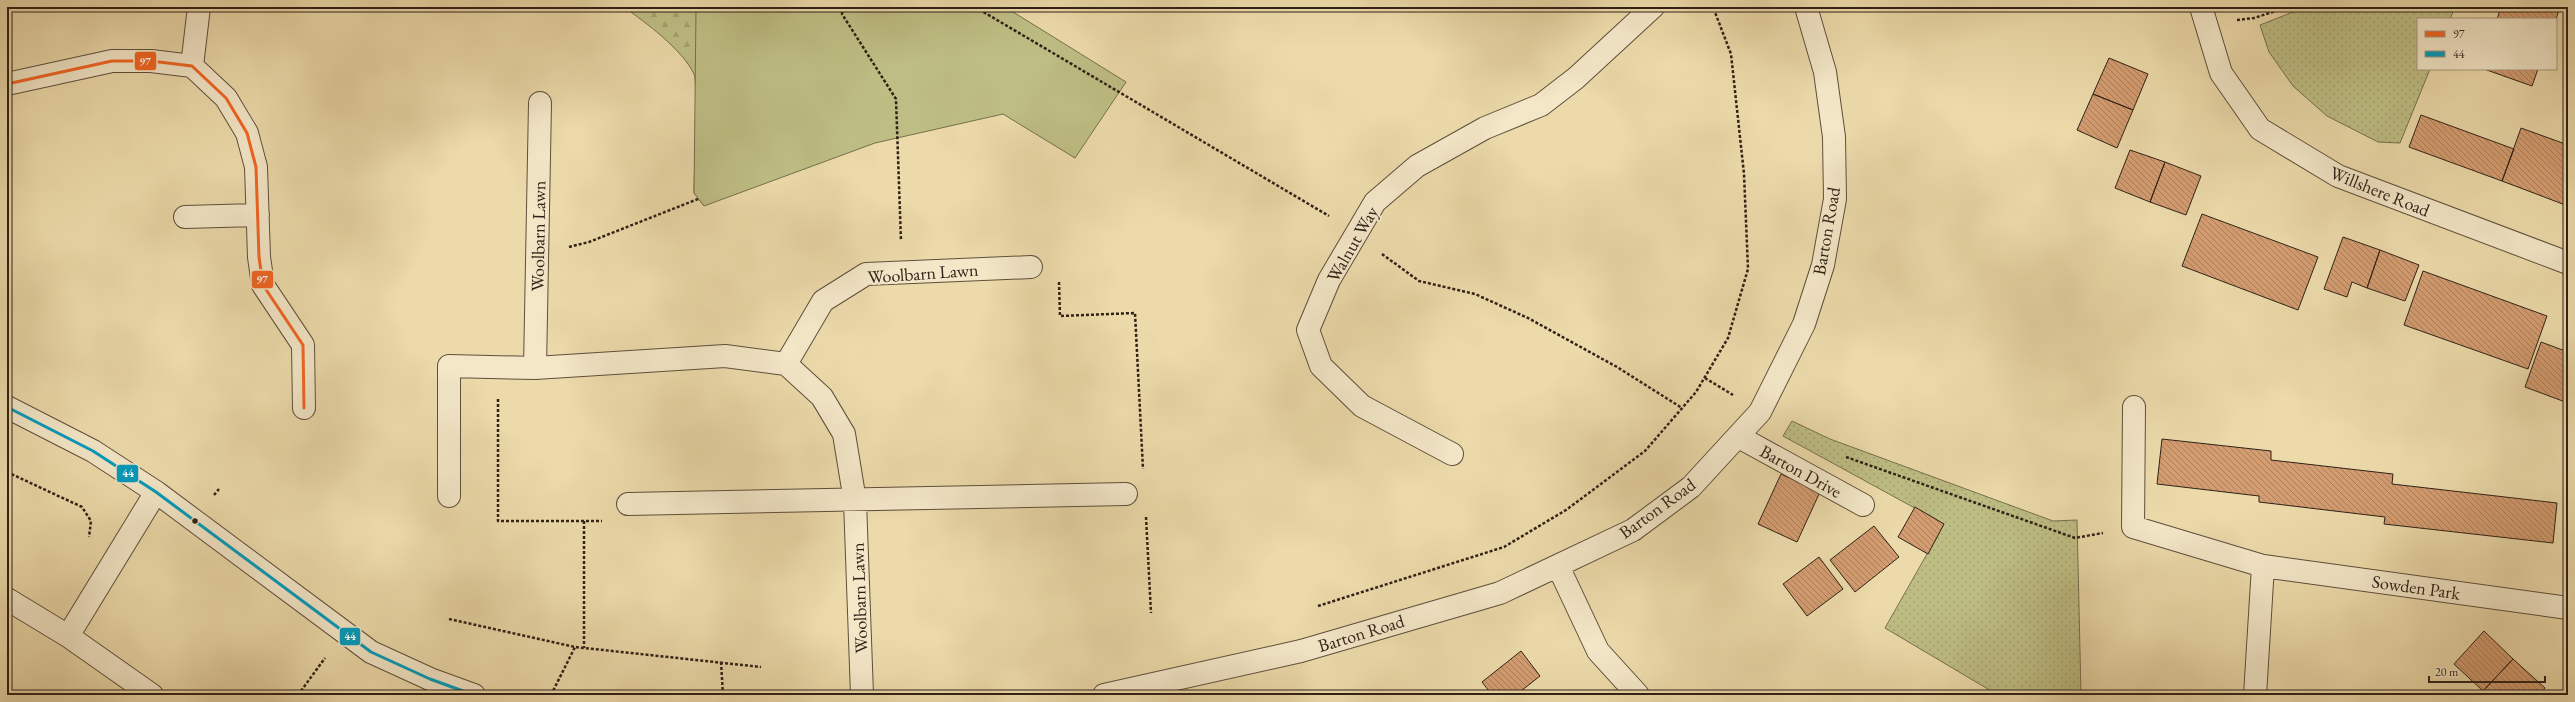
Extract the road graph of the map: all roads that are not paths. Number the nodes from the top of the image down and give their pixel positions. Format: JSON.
{"nodes":[{"id":1,"x":199,"y":7,"type":"edge"},
{"id":2,"x":1653,"y":7,"type":"edge"},
{"id":3,"x":1806,"y":7,"type":"edge"},
{"id":4,"x":2203,"y":14,"type":"edge"},
{"id":5,"x":192,"y":66,"type":"junction"},
{"id":6,"x":7,"y":84,"type":"edge"},
{"id":7,"x":540,"y":103,"type":"dead end"},
{"id":8,"x":258,"y":215,"type":"junction"},
{"id":9,"x":185,"y":217,"type":"dead end"},
{"id":10,"x":2568,"y":263,"type":"edge"},
{"id":11,"x":1031,"y":267,"type":"road end"},
{"id":12,"x":786,"y":364,"type":"junction"},
{"id":13,"x":535,"y":368,"type":"junction"},
{"id":14,"x":7,"y":407,"type":"edge"},
{"id":15,"x":2134,"y":407,"type":"dead end"},
{"id":16,"x":304,"y":408,"type":"dead end"},
{"id":17,"x":1739,"y":437,"type":"junction"},
{"id":18,"x":1452,"y":454,"type":"dead end"},
{"id":19,"x":156,"y":492,"type":"junction"},
{"id":20,"x":1126,"y":494,"type":"dead end"},
{"id":21,"x":449,"y":496,"type":"dead end"},
{"id":22,"x":855,"y":501,"type":"junction"},
{"id":23,"x":628,"y":504,"type":"road end"},
{"id":24,"x":1863,"y":504,"type":"dead end"},
{"id":25,"x":1558,"y":566,"type":"junction"},
{"id":26,"x":2263,"y":566,"type":"junction"},
{"id":27,"x":7,"y":599,"type":"edge"},
{"id":28,"x":2568,"y":608,"type":"edge"},
{"id":29,"x":68,"y":636,"type":"junction"},
{"id":30,"x":1177,"y":688,"type":"edge"},
{"id":31,"x":152,"y":695,"type":"edge"},
{"id":32,"x":474,"y":695,"type":"edge"},
{"id":33,"x":862,"y":695,"type":"edge"},
{"id":34,"x":1104,"y":695,"type":"edge"},
{"id":35,"x":1638,"y":695,"type":"edge"},
{"id":36,"x":2255,"y":695,"type":"edge"}],
"edges":[{"from":1,"to":5,"type":"street"},
{"from":2,"to":18,"type":"street","name":"Walnut Way"},
{"from":3,"to":17,"type":"street","name":"Barton Road"},
{"from":4,"to":10,"type":"street","name":"Willshere Road"},
{"from":5,"to":6,"type":"street"},
{"from":5,"to":8,"type":"street"},
{"from":7,"to":13,"type":"street","name":"Woolbarn Lawn"},
{"from":8,"to":9,"type":"street"},
{"from":8,"to":16,"type":"street"},
{"from":11,"to":12,"type":"street","name":"Woolbarn Lawn"},
{"from":12,"to":13,"type":"street"},
{"from":12,"to":22,"type":"street","name":"Woolbarn Lawn"},
{"from":13,"to":21,"type":"street"},
{"from":14,"to":19,"type":"street"},
{"from":15,"to":26,"type":"street","name":"Sowden Park"},
{"from":17,"to":24,"type":"street","name":"Barton Drive"},
{"from":17,"to":25,"type":"street","name":"Barton Road"},
{"from":19,"to":29,"type":"street"},
{"from":19,"to":32,"type":"street"},
{"from":20,"to":22,"type":"street"},
{"from":22,"to":23,"type":"street"},
{"from":22,"to":33,"type":"street","name":"Woolbarn Lawn"},
{"from":25,"to":30,"type":"street","name":"Barton Road"},
{"from":25,"to":35,"type":"street"},
{"from":26,"to":28,"type":"street","name":"Sowden Park"},
{"from":26,"to":36,"type":"street"},
{"from":27,"to":29,"type":"street"},
{"from":29,"to":31,"type":"street"},
{"from":30,"to":34,"type":"street","name":"Barton Road"}]}
